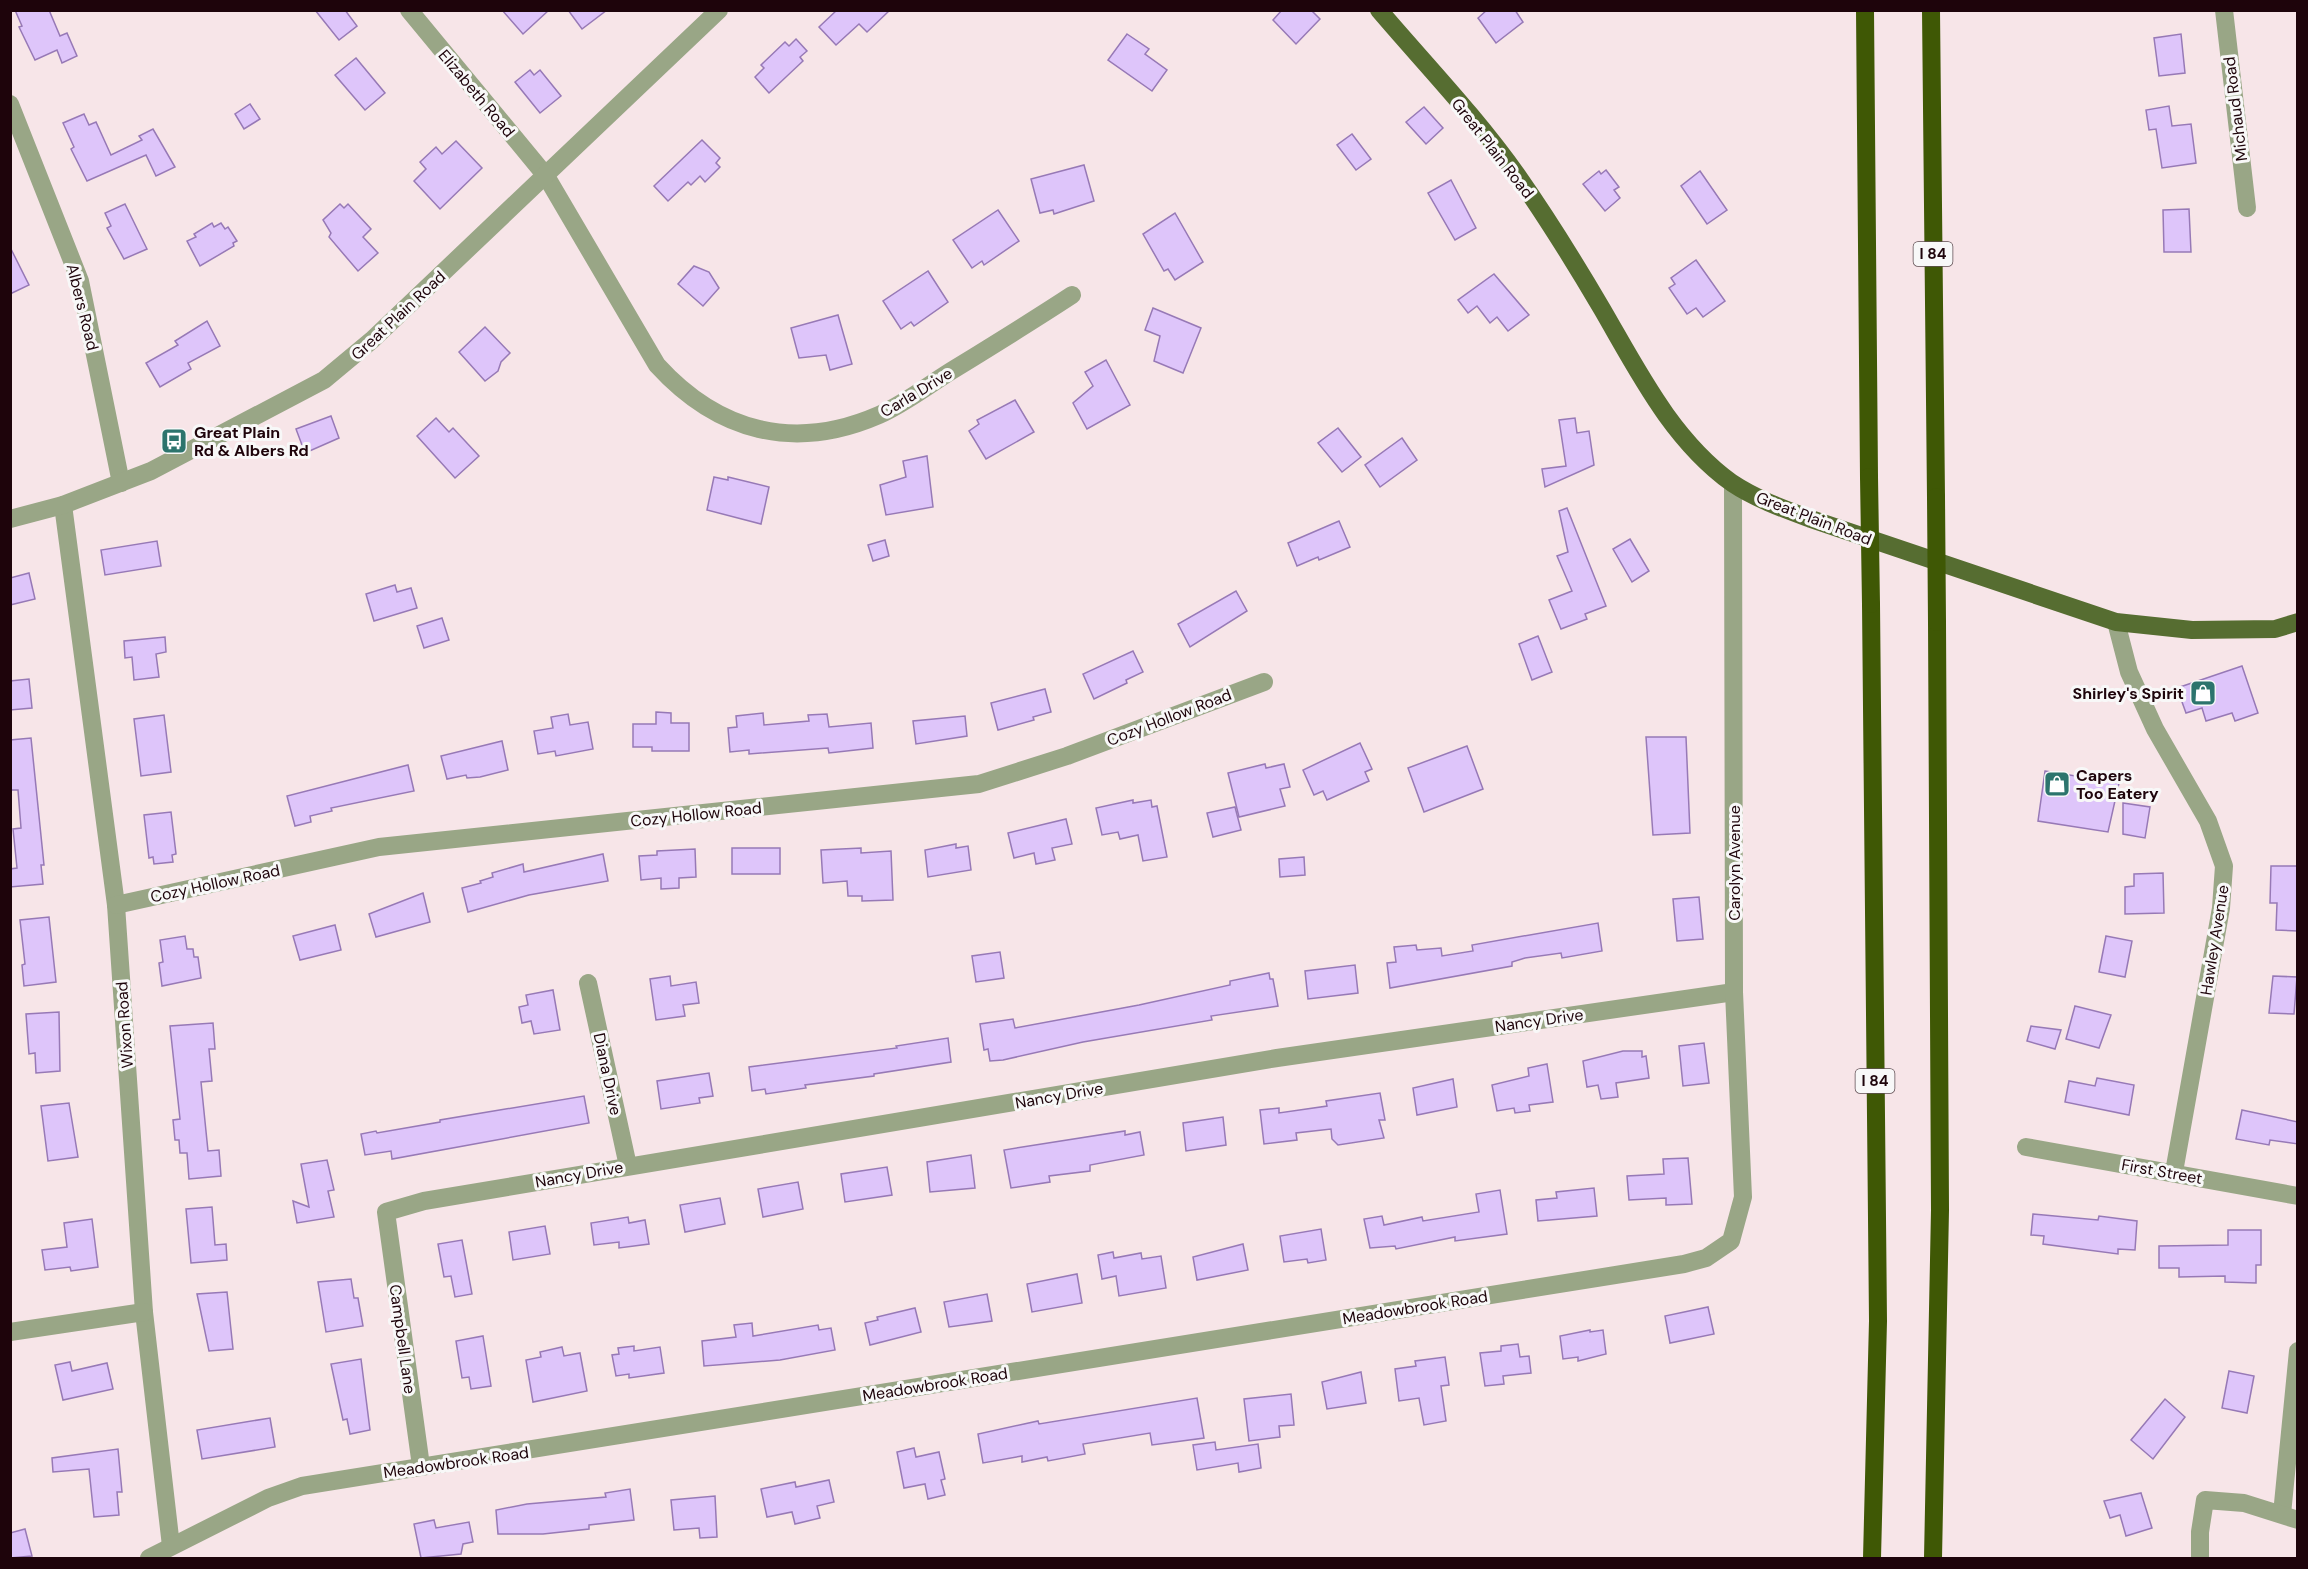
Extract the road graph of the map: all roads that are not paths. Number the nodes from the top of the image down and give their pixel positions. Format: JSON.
{"nodes":[{"id":1,"x":409,"y":10,"type":"edge"},
{"id":2,"x":719,"y":10,"type":"edge"},
{"id":3,"x":1379,"y":10,"type":"edge"},
{"id":4,"x":1865,"y":10,"type":"edge"},
{"id":5,"x":1930,"y":10,"type":"edge"},
{"id":6,"x":2224,"y":10,"type":"edge"},
{"id":7,"x":10,"y":104,"type":"edge"},
{"id":8,"x":546,"y":176,"type":"junction"},
{"id":9,"x":2247,"y":208,"type":"dead end"},
{"id":10,"x":1072,"y":296,"type":"dead end"},
{"id":11,"x":121,"y":483,"type":"junction"},
{"id":12,"x":1733,"y":484,"type":"junction"},
{"id":13,"x":63,"y":505,"type":"junction"},
{"id":14,"x":10,"y":519,"type":"edge"},
{"id":15,"x":2116,"y":622,"type":"junction"},
{"id":16,"x":2298,"y":622,"type":"edge"},
{"id":17,"x":1264,"y":682,"type":"dead end"},
{"id":18,"x":116,"y":905,"type":"junction"},
{"id":19,"x":588,"y":983,"type":"dead end"},
{"id":20,"x":1734,"y":992,"type":"junction"},
{"id":21,"x":2026,"y":1147,"type":"dead end"},
{"id":22,"x":628,"y":1166,"type":"junction"},
{"id":23,"x":2174,"y":1172,"type":"junction"},
{"id":24,"x":2298,"y":1196,"type":"edge"},
{"id":25,"x":386,"y":1212,"type":"joint"},
{"id":26,"x":1731,"y":1241,"type":"joint"},
{"id":27,"x":144,"y":1312,"type":"junction"},
{"id":28,"x":10,"y":1332,"type":"edge"},
{"id":29,"x":2298,"y":1351,"type":"edge"},
{"id":30,"x":421,"y":1466,"type":"junction"},
{"id":31,"x":2290,"y":1517,"type":"edge"},
{"id":32,"x":171,"y":1546,"type":"junction"},
{"id":33,"x":149,"y":1558,"type":"edge"},
{"id":34,"x":1872,"y":1558,"type":"edge"},
{"id":35,"x":1933,"y":1558,"type":"edge"},
{"id":36,"x":2200,"y":1558,"type":"edge"}],
"edges":[{"from":1,"to":8,"type":"street","name":"Elizabeth Road"},
{"from":2,"to":8,"type":"street","name":"Great Plain Road"},
{"from":3,"to":12,"type":"main road","name":"Great Plain Road"},
{"from":4,"to":34,"type":"highway","number":"I 84","bridge":true},
{"from":5,"to":35,"type":"highway","number":"I 84","bridge":true},
{"from":6,"to":9,"type":"street","name":"Michaud Road"},
{"from":7,"to":11,"type":"street","name":"Albers Road"},
{"from":8,"to":10,"type":"street","name":"Carla Drive"},
{"from":8,"to":11,"type":"street","name":"Great Plain Road"},
{"from":11,"to":13,"type":"street","name":"Great Plain Road"},
{"from":12,"to":15,"type":"main road","name":"Great Plain Road"},
{"from":12,"to":20,"type":"street","name":"Carolyn Avenue"},
{"from":13,"to":14,"type":"street","name":"Great Plain Road"},
{"from":13,"to":18,"type":"street","name":"Wixon Road"},
{"from":15,"to":16,"type":"main road","name":"Great Plain Road"},
{"from":15,"to":23,"type":"street","name":"Hawley Avenue"},
{"from":17,"to":18,"type":"street","name":"Cozy Hollow Road"},
{"from":18,"to":27,"type":"street","name":"Wixon Road"},
{"from":19,"to":22,"type":"street","name":"Diana Drive"},
{"from":20,"to":22,"type":"street","name":"Nancy Drive"},
{"from":20,"to":26,"type":"street","name":"Carolyn Avenue"},
{"from":21,"to":23,"type":"street","name":"First Street"},
{"from":22,"to":25,"type":"street","name":"Nancy Drive"},
{"from":23,"to":24,"type":"street","name":"First Street"},
{"from":25,"to":30,"type":"street","name":"Campbell Lane"},
{"from":26,"to":30,"type":"street","name":"Meadowbrook Road"},
{"from":27,"to":28,"type":"street"},
{"from":27,"to":32,"type":"street","name":"Wixon Road"},
{"from":29,"to":31,"type":"street"},
{"from":30,"to":32,"type":"street","name":"Meadowbrook Road"},
{"from":31,"to":36,"type":"street"},
{"from":32,"to":33,"type":"street","name":"Meadowbrook Road"}]}
